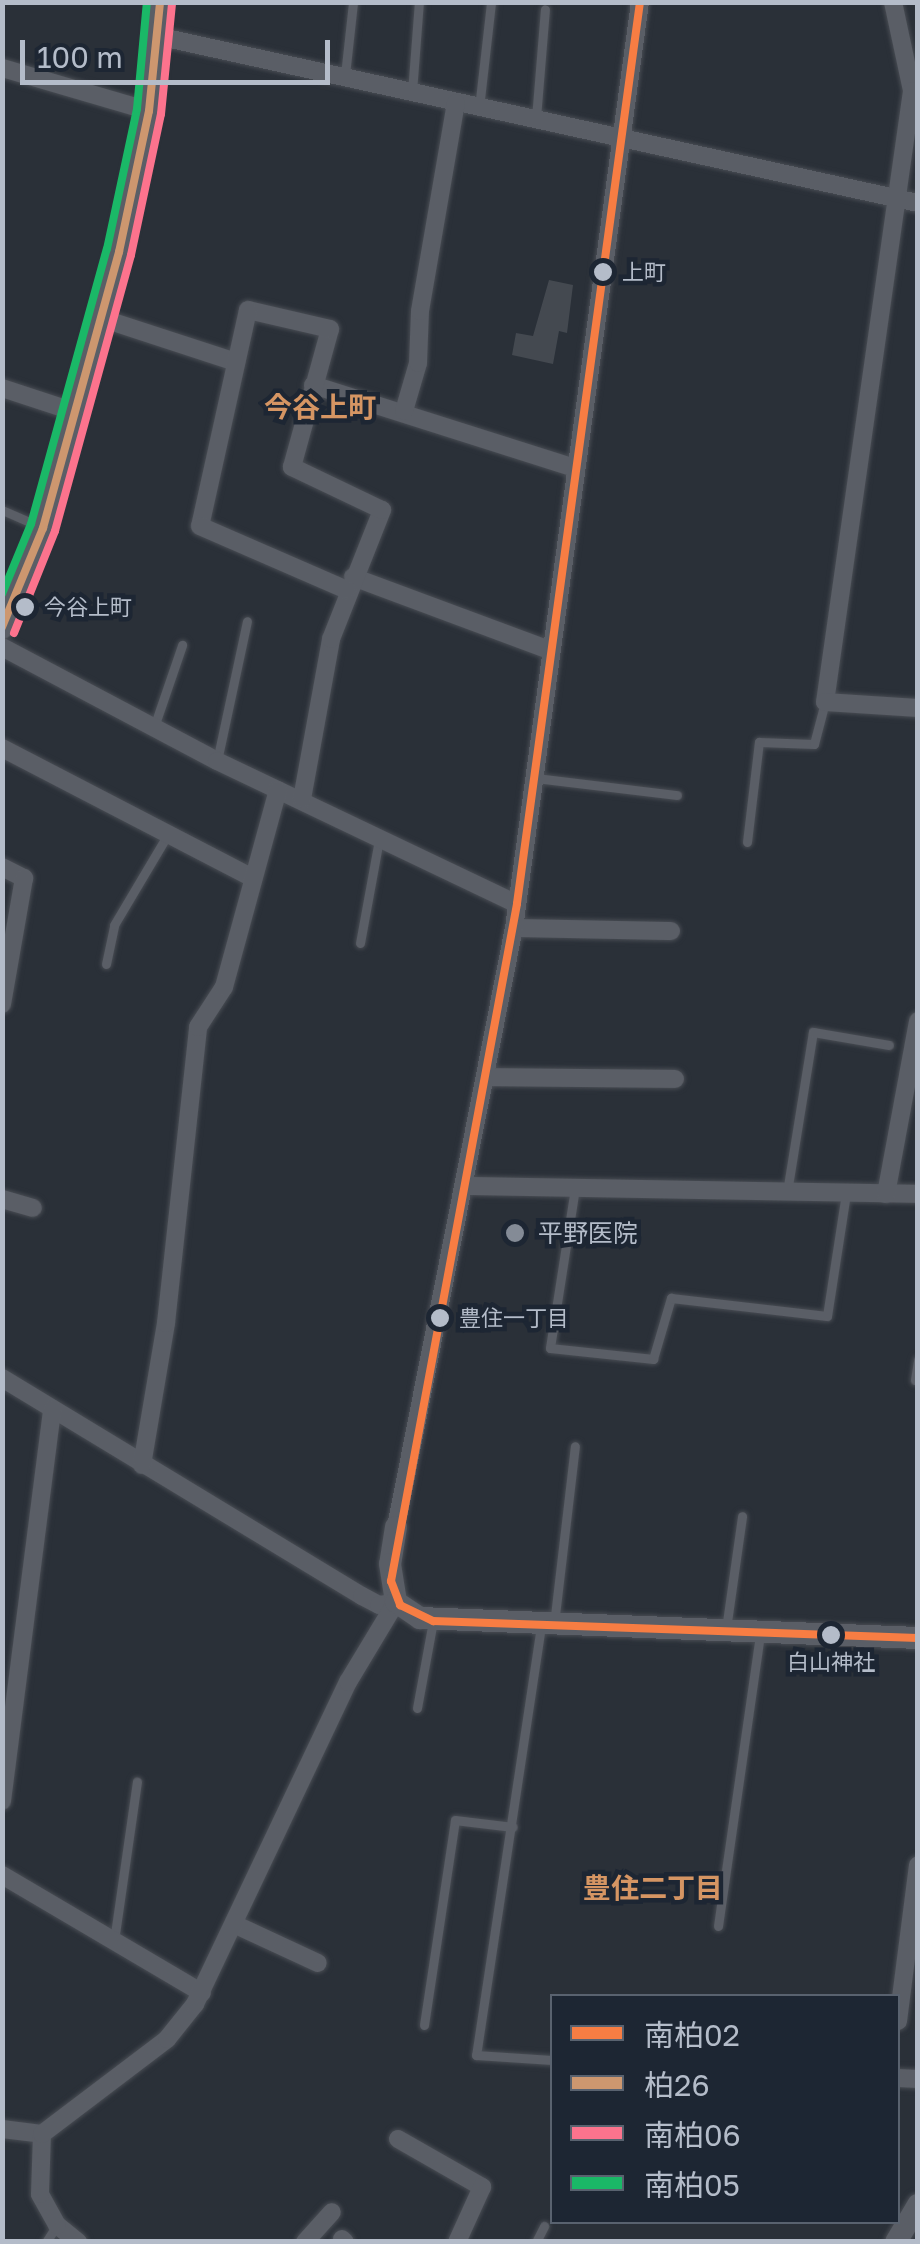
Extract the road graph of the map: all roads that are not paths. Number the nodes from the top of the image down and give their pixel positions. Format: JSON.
{"nodes":[{"id":1,"x":160,"y":2,"type":"edge"},
{"id":2,"x":352,"y":2,"type":"edge"},
{"id":3,"x":418,"y":2,"type":"edge"},
{"id":4,"x":491,"y":2,"type":"edge"},
{"id":5,"x":640,"y":2,"type":"edge"},
{"id":6,"x":893,"y":2,"type":"edge"},
{"id":7,"x":545,"y":9,"type":"dead end"},
{"id":8,"x":157,"y":36,"type":"junction"},
{"id":9,"x":2,"y":68,"type":"edge"},
{"id":10,"x":345,"y":75,"type":"junction"},
{"id":11,"x":412,"y":92,"type":"junction"},
{"id":12,"x":456,"y":103,"type":"junction"},
{"id":13,"x":480,"y":108,"type":"junction"},
{"id":14,"x":149,"y":112,"type":"junction"},
{"id":15,"x":536,"y":121,"type":"junction"},
{"id":16,"x":621,"y":140,"type":"junction"},
{"id":17,"x":896,"y":198,"type":"junction"},
{"id":18,"x":918,"y":203,"type":"edge"},
{"id":19,"x":101,"y":318,"type":"junction"},
{"id":20,"x":236,"y":362,"type":"junction"},
{"id":21,"x":313,"y":385,"type":"junction"},
{"id":22,"x":2,"y":388,"type":"edge"},
{"id":23,"x":404,"y":411,"type":"junction"},
{"id":24,"x":75,"y":412,"type":"junction"},
{"id":25,"x":575,"y":468,"type":"junction"},
{"id":26,"x":2,"y":510,"type":"edge"},
{"id":27,"x":43,"y":528,"type":"junction"},
{"id":28,"x":350,"y":583,"type":"junction"},
{"id":29,"x":9,"y":600,"type":"edge"},
{"id":30,"x":246,"y":622,"type":"dead end"},
{"id":31,"x":2,"y":628,"type":"edge"},
{"id":32,"x":182,"y":645,"type":"dead end"},
{"id":33,"x":2,"y":646,"type":"edge"},
{"id":34,"x":549,"y":650,"type":"junction"},
{"id":35,"x":824,"y":702,"type":"junction"},
{"id":36,"x":918,"y":708,"type":"edge"},
{"id":37,"x":154,"y":727,"type":"junction"},
{"id":38,"x":2,"y":748,"type":"edge"},
{"id":39,"x":218,"y":761,"type":"junction"},
{"id":40,"x":533,"y":778,"type":"junction"},
{"id":41,"x":278,"y":790,"type":"junction"},
{"id":42,"x":677,"y":795,"type":"dead end"},
{"id":43,"x":302,"y":799,"type":"junction"},
{"id":44,"x":168,"y":834,"type":"junction"},
{"id":45,"x":380,"y":836,"type":"junction"},
{"id":46,"x":747,"y":842,"type":"dead end"},
{"id":47,"x":2,"y":866,"type":"edge"},
{"id":48,"x":254,"y":878,"type":"junction"},
{"id":49,"x":517,"y":904,"type":"junction"},
{"id":50,"x":514,"y":928,"type":"junction"},
{"id":51,"x":671,"y":931,"type":"dead end"},
{"id":52,"x":360,"y":943,"type":"dead end"},
{"id":53,"x":106,"y":964,"type":"dead end"},
{"id":54,"x":2,"y":1004,"type":"edge"},
{"id":55,"x":918,"y":1021,"type":"edge"},
{"id":56,"x":889,"y":1045,"type":"dead end"},
{"id":57,"x":486,"y":1077,"type":"junction"},
{"id":58,"x":675,"y":1079,"type":"dead end"},
{"id":59,"x":466,"y":1186,"type":"junction"},
{"id":60,"x":575,"y":1188,"type":"junction"},
{"id":61,"x":787,"y":1192,"type":"junction"},
{"id":62,"x":846,"y":1193,"type":"junction"},
{"id":63,"x":886,"y":1194,"type":"junction"},
{"id":64,"x":918,"y":1194,"type":"edge"},
{"id":65,"x":2,"y":1199,"type":"edge"},
{"id":66,"x":33,"y":1208,"type":"dead end"},
{"id":67,"x":918,"y":1360,"type":"edge"},
{"id":68,"x":2,"y":1378,"type":"edge"},
{"id":69,"x":915,"y":1380,"type":"dead end"},
{"id":70,"x":52,"y":1409,"type":"junction"},
{"id":71,"x":575,"y":1446,"type":"dead end"},
{"id":72,"x":142,"y":1465,"type":"junction"},
{"id":73,"x":742,"y":1516,"type":"dead end"},
{"id":74,"x":396,"y":1526,"type":"joint"},
{"id":75,"x":396,"y":1602,"type":"junction"},
{"id":76,"x":433,"y":1621,"type":"junction"},
{"id":77,"x":547,"y":1626,"type":"junction"},
{"id":78,"x":726,"y":1632,"type":"junction"},
{"id":79,"x":760,"y":1633,"type":"junction"},
{"id":80,"x":918,"y":1638,"type":"edge"},
{"id":81,"x":9,"y":1692,"type":"edge"},
{"id":82,"x":418,"y":1708,"type":"dead end"},
{"id":83,"x":137,"y":1782,"type":"dead end"},
{"id":84,"x":2,"y":1801,"type":"edge"},
{"id":85,"x":513,"y":1827,"type":"junction"},
{"id":86,"x":918,"y":1864,"type":"edge"},
{"id":87,"x":2,"y":1875,"type":"edge"},
{"id":88,"x":915,"y":1902,"type":"edge"},
{"id":89,"x":236,"y":1925,"type":"junction"},
{"id":90,"x":718,"y":1926,"type":"dead end"},
{"id":91,"x":114,"y":1941,"type":"junction"},
{"id":92,"x":318,"y":1963,"type":"dead end"},
{"id":93,"x":202,"y":1992,"type":"junction"},
{"id":94,"x":900,"y":2007,"type":"edge"},
{"id":95,"x":424,"y":2025,"type":"dead end"},
{"id":96,"x":550,"y":2060,"type":"edge"},
{"id":97,"x":2,"y":2129,"type":"edge"},
{"id":98,"x":42,"y":2134,"type":"junction"},
{"id":99,"x":398,"y":2139,"type":"dead end"},
{"id":100,"x":918,"y":2206,"type":"edge"},
{"id":101,"x":332,"y":2212,"type":"dead end"},
{"id":102,"x":544,"y":2226,"type":"dead end"},
{"id":103,"x":51,"y":2234,"type":"edge"},
{"id":104,"x":78,"y":2242,"type":"edge"},
{"id":105,"x":304,"y":2242,"type":"edge"},
{"id":106,"x":458,"y":2242,"type":"edge"},
{"id":107,"x":536,"y":2242,"type":"edge"},
{"id":108,"x":896,"y":2242,"type":"edge"}],
"edges":[{"from":1,"to":8,"type":"street"},
{"from":2,"to":10,"type":"lane"},
{"from":3,"to":11,"type":"lane"},
{"from":4,"to":13,"type":"lane"},
{"from":5,"to":16,"type":"street"},
{"from":6,"to":17,"type":"street"},
{"from":7,"to":15,"type":"lane"},
{"from":8,"to":10,"type":"street"},
{"from":8,"to":14,"type":"street"},
{"from":9,"to":14,"type":"street"},
{"from":10,"to":11,"type":"street"},
{"from":11,"to":12,"type":"street"},
{"from":12,"to":13,"type":"street"},
{"from":12,"to":23,"type":"street"},
{"from":13,"to":15,"type":"street"},
{"from":14,"to":19,"type":"street"},
{"from":15,"to":16,"type":"street"},
{"from":16,"to":17,"type":"street"},
{"from":16,"to":25,"type":"street"},
{"from":17,"to":18,"type":"street"},
{"from":17,"to":35,"type":"street"},
{"from":19,"to":20,"type":"street"},
{"from":19,"to":24,"type":"street"},
{"from":20,"to":21,"type":"street"},
{"from":20,"to":28,"type":"street"},
{"from":21,"to":23,"type":"street"},
{"from":21,"to":28,"type":"street"},
{"from":22,"to":24,"type":"street"},
{"from":23,"to":25,"type":"street"},
{"from":24,"to":27,"type":"street"},
{"from":25,"to":34,"type":"street"},
{"from":26,"to":27,"type":"lane"},
{"from":27,"to":29,"type":"street"},
{"from":28,"to":34,"type":"street"},
{"from":28,"to":43,"type":"street"},
{"from":29,"to":31,"type":"street"},
{"from":30,"to":39,"type":"lane"},
{"from":32,"to":37,"type":"lane"},
{"from":33,"to":37,"type":"street"},
{"from":34,"to":40,"type":"street"},
{"from":35,"to":36,"type":"street"},
{"from":35,"to":46,"type":"lane"},
{"from":37,"to":39,"type":"street"},
{"from":38,"to":44,"type":"street"},
{"from":39,"to":41,"type":"street"},
{"from":40,"to":42,"type":"lane"},
{"from":40,"to":49,"type":"street"},
{"from":41,"to":43,"type":"street"},
{"from":41,"to":48,"type":"street"},
{"from":43,"to":45,"type":"street"},
{"from":44,"to":48,"type":"street"},
{"from":44,"to":53,"type":"lane"},
{"from":45,"to":49,"type":"street"},
{"from":45,"to":52,"type":"lane"},
{"from":47,"to":54,"type":"street"},
{"from":48,"to":72,"type":"street"},
{"from":49,"to":50,"type":"street"},
{"from":50,"to":51,"type":"street"},
{"from":50,"to":57,"type":"street"},
{"from":55,"to":63,"type":"street"},
{"from":56,"to":61,"type":"lane"},
{"from":57,"to":58,"type":"street"},
{"from":57,"to":59,"type":"street"},
{"from":59,"to":60,"type":"street"},
{"from":59,"to":74,"type":"street"},
{"from":60,"to":61,"type":"street"},
{"from":60,"to":62,"type":"lane"},
{"from":61,"to":62,"type":"street"},
{"from":62,"to":63,"type":"street"},
{"from":63,"to":64,"type":"street"},
{"from":65,"to":66,"type":"street"},
{"from":67,"to":69,"type":"lane"},
{"from":68,"to":70,"type":"street"},
{"from":70,"to":72,"type":"street"},
{"from":70,"to":81,"type":"street"},
{"from":71,"to":77,"type":"lane"},
{"from":72,"to":75,"type":"street"},
{"from":73,"to":78,"type":"lane"},
{"from":74,"to":75,"type":"street"},
{"from":75,"to":76,"type":"street"},
{"from":75,"to":89,"type":"street"},
{"from":76,"to":77,"type":"street"},
{"from":76,"to":82,"type":"lane"},
{"from":77,"to":78,"type":"street"},
{"from":77,"to":85,"type":"lane"},
{"from":78,"to":79,"type":"street"},
{"from":79,"to":80,"type":"street"},
{"from":79,"to":90,"type":"lane"},
{"from":81,"to":84,"type":"street"},
{"from":83,"to":91,"type":"lane"},
{"from":85,"to":95,"type":"lane"},
{"from":85,"to":96,"type":"lane"},
{"from":86,"to":88,"type":"street"},
{"from":87,"to":91,"type":"street"},
{"from":88,"to":94,"type":"street"},
{"from":89,"to":92,"type":"street"},
{"from":89,"to":93,"type":"street"},
{"from":91,"to":93,"type":"street"},
{"from":93,"to":98,"type":"street"},
{"from":97,"to":98,"type":"street"},
{"from":98,"to":103,"type":"street"},
{"from":99,"to":106,"type":"street"},
{"from":100,"to":108,"type":"street"},
{"from":101,"to":105,"type":"street"},
{"from":102,"to":107,"type":"lane"},
{"from":103,"to":104,"type":"street"}]}
